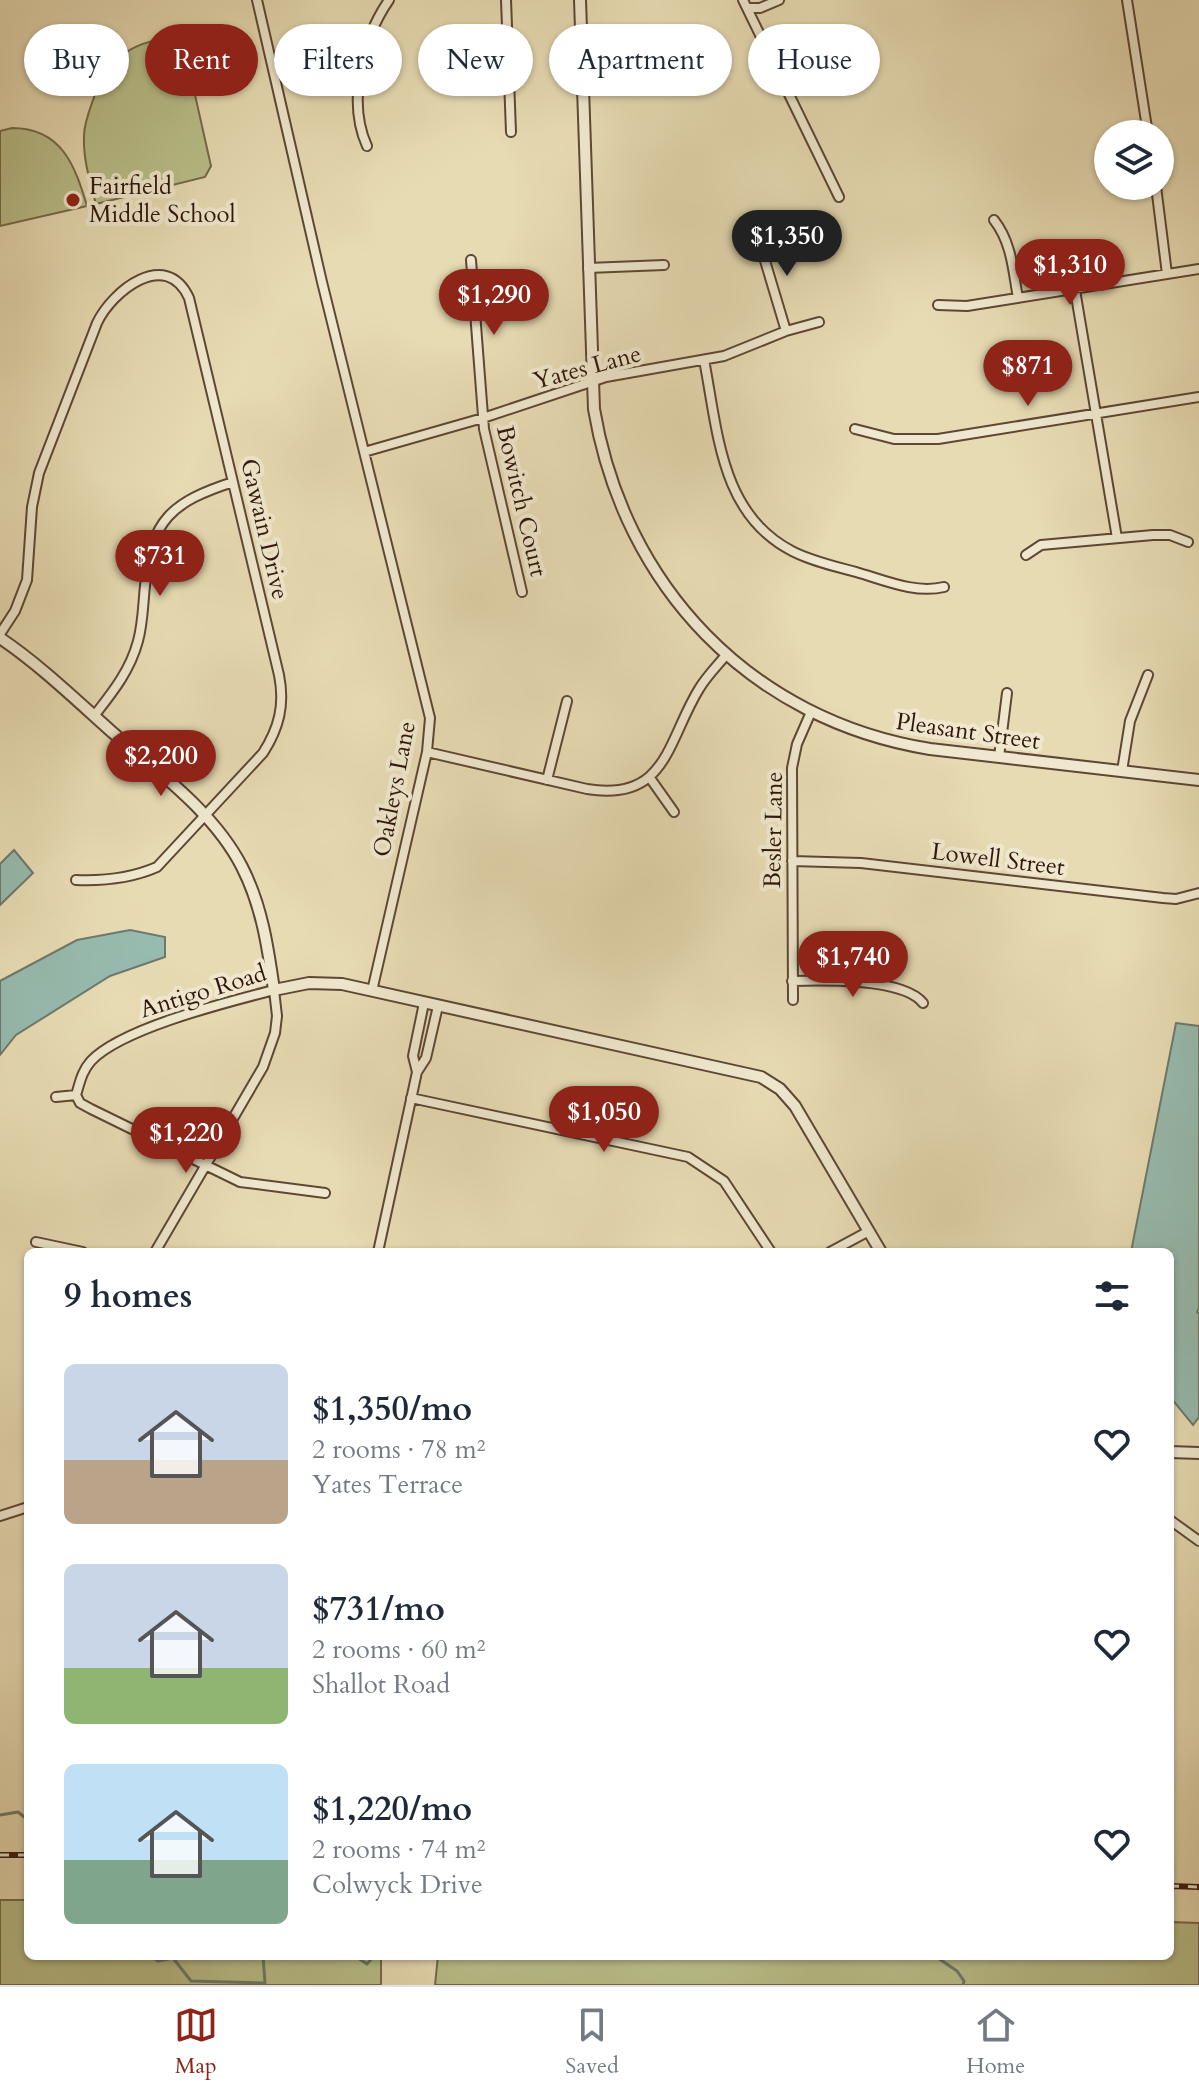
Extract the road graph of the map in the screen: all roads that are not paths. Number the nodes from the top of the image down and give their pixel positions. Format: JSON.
{"nodes":[{"id":1,"x":257,"y":0,"type":"edge"},
{"id":2,"x":389,"y":0,"type":"edge"},
{"id":3,"x":506,"y":0,"type":"edge"},
{"id":4,"x":580,"y":0,"type":"edge"},
{"id":5,"x":779,"y":0,"type":"edge"},
{"id":6,"x":1127,"y":0,"type":"edge"},
{"id":7,"x":745,"y":4,"type":"edge"},
{"id":8,"x":1146,"y":120,"type":"edge"},
{"id":9,"x":511,"y":132,"type":"dead end"},
{"id":10,"x":367,"y":146,"type":"dead end"},
{"id":11,"x":839,"y":197,"type":"dead end"},
{"id":12,"x":1158,"y":200,"type":"edge"},
{"id":13,"x":994,"y":220,"type":"dead end"},
{"id":14,"x":757,"y":234,"type":"dead end"},
{"id":15,"x":471,"y":260,"type":"dead end"},
{"id":16,"x":664,"y":265,"type":"dead end"},
{"id":17,"x":588,"y":268,"type":"junction"},
{"id":18,"x":1199,"y":269,"type":"edge"},
{"id":19,"x":1167,"y":274,"type":"junction"},
{"id":20,"x":1075,"y":290,"type":"junction"},
{"id":21,"x":1018,"y":298,"type":"junction"},
{"id":22,"x":938,"y":305,"type":"dead end"},
{"id":23,"x":819,"y":322,"type":"dead end"},
{"id":24,"x":786,"y":331,"type":"junction"},
{"id":25,"x":704,"y":360,"type":"junction"},
{"id":26,"x":591,"y":382,"type":"junction"},
{"id":27,"x":1199,"y":397,"type":"edge"},
{"id":28,"x":1098,"y":413,"type":"junction"},
{"id":29,"x":483,"y":418,"type":"junction"},
{"id":30,"x":855,"y":429,"type":"dead end"},
{"id":31,"x":364,"y":452,"type":"junction"},
{"id":32,"x":233,"y":482,"type":"junction"},
{"id":33,"x":1117,"y":538,"type":"junction"},
{"id":34,"x":1188,"y":542,"type":"dead end"},
{"id":35,"x":1026,"y":555,"type":"dead end"},
{"id":36,"x":944,"y":587,"type":"dead end"},
{"id":37,"x":522,"y":592,"type":"dead end"},
{"id":38,"x":0,"y":636,"type":"edge"},
{"id":39,"x":726,"y":655,"type":"junction"},
{"id":40,"x":1148,"y":675,"type":"dead end"},
{"id":41,"x":1007,"y":693,"type":"dead end"},
{"id":42,"x":567,"y":701,"type":"dead end"},
{"id":43,"x":811,"y":712,"type":"junction"},
{"id":44,"x":94,"y":716,"type":"junction"},
{"id":45,"x":427,"y":752,"type":"junction"},
{"id":46,"x":999,"y":757,"type":"junction"},
{"id":47,"x":1122,"y":771,"type":"junction"},
{"id":48,"x":650,"y":778,"type":"junction"},
{"id":49,"x":547,"y":780,"type":"junction"},
{"id":50,"x":1199,"y":780,"type":"edge"},
{"id":51,"x":674,"y":812,"type":"dead end"},
{"id":52,"x":205,"y":817,"type":"junction"},
{"id":53,"x":792,"y":861,"type":"junction"},
{"id":54,"x":76,"y":880,"type":"dead end"},
{"id":55,"x":1199,"y":893,"type":"edge"},
{"id":56,"x":792,"y":981,"type":"junction"},
{"id":57,"x":274,"y":990,"type":"junction"},
{"id":58,"x":372,"y":991,"type":"junction"},
{"id":59,"x":793,"y":1000,"type":"dead end"},
{"id":60,"x":424,"y":1003,"type":"junction"},
{"id":61,"x":923,"y":1003,"type":"dead end"},
{"id":62,"x":438,"y":1006,"type":"junction"},
{"id":63,"x":417,"y":1072,"type":"junction"},
{"id":64,"x":76,"y":1095,"type":"junction"},
{"id":65,"x":56,"y":1097,"type":"dead end"},
{"id":66,"x":411,"y":1098,"type":"junction"},
{"id":67,"x":205,"y":1166,"type":"junction"},
{"id":68,"x":325,"y":1193,"type":"dead end"},
{"id":69,"x":869,"y":1231,"type":"junction"},
{"id":70,"x":36,"y":1242,"type":"dead end"},
{"id":71,"x":64,"y":1248,"type":"edge"},
{"id":72,"x":157,"y":1248,"type":"edge"},
{"id":73,"x":379,"y":1248,"type":"edge"},
{"id":74,"x":768,"y":1248,"type":"edge"},
{"id":75,"x":837,"y":1248,"type":"edge"},
{"id":76,"x":879,"y":1248,"type":"edge"},
{"id":77,"x":1174,"y":1452,"type":"edge"},
{"id":78,"x":1199,"y":1453,"type":"edge"},
{"id":79,"x":24,"y":1508,"type":"edge"},
{"id":80,"x":0,"y":1516,"type":"edge"},
{"id":81,"x":1174,"y":1523,"type":"edge"},
{"id":82,"x":1199,"y":1541,"type":"edge"}],
"edges":[{"from":1,"to":31,"type":"street","name":"Oakleys Lane"},
{"from":2,"to":10,"type":"street"},
{"from":3,"to":9,"type":"street"},
{"from":4,"to":17,"type":"street","name":"Pleasant Street"},
{"from":5,"to":7,"type":"street"},
{"from":6,"to":8,"type":"street"},
{"from":7,"to":11,"type":"street"},
{"from":12,"to":19,"type":"street"},
{"from":13,"to":21,"type":"street"},
{"from":14,"to":24,"type":"street"},
{"from":15,"to":29,"type":"street","name":"Bowitch Court"},
{"from":16,"to":17,"type":"street"},
{"from":17,"to":26,"type":"street","name":"Pleasant Street"},
{"from":18,"to":19,"type":"street"},
{"from":19,"to":20,"type":"street"},
{"from":20,"to":21,"type":"street"},
{"from":20,"to":28,"type":"street"},
{"from":21,"to":22,"type":"street"},
{"from":23,"to":24,"type":"street","name":"Yates Lane"},
{"from":24,"to":25,"type":"street","name":"Yates Lane"},
{"from":25,"to":26,"type":"street","name":"Yates Lane"},
{"from":25,"to":36,"type":"street"},
{"from":26,"to":29,"type":"street","name":"Yates Lane"},
{"from":26,"to":39,"type":"street","name":"Pleasant Street"},
{"from":27,"to":28,"type":"street"},
{"from":28,"to":30,"type":"street"},
{"from":28,"to":33,"type":"street"},
{"from":29,"to":31,"type":"street","name":"Yates Lane"},
{"from":29,"to":37,"type":"street","name":"Bowitch Court"},
{"from":31,"to":45,"type":"street","name":"Oakleys Lane"},
{"from":32,"to":38,"type":"street","name":"Gawain Drive"},
{"from":32,"to":44,"type":"street"},
{"from":32,"to":52,"type":"street","name":"Gawain Drive"},
{"from":33,"to":34,"type":"street"},
{"from":33,"to":35,"type":"street"},
{"from":38,"to":44,"type":"street"},
{"from":39,"to":43,"type":"street","name":"Pleasant Street"},
{"from":39,"to":48,"type":"street"},
{"from":40,"to":47,"type":"street"},
{"from":41,"to":46,"type":"street"},
{"from":42,"to":49,"type":"street"},
{"from":43,"to":46,"type":"street","name":"Pleasant Street"},
{"from":43,"to":53,"type":"street","name":"Besler Lane"},
{"from":44,"to":52,"type":"street"},
{"from":45,"to":49,"type":"street"},
{"from":45,"to":58,"type":"street","name":"Oakleys Lane"},
{"from":46,"to":47,"type":"street","name":"Pleasant Street"},
{"from":47,"to":50,"type":"street","name":"Pleasant Street"},
{"from":48,"to":49,"type":"street"},
{"from":48,"to":51,"type":"street"},
{"from":52,"to":54,"type":"street","name":"Gawain Drive"},
{"from":52,"to":57,"type":"street"},
{"from":53,"to":55,"type":"street","name":"Lowell Street"},
{"from":53,"to":56,"type":"street","name":"Besler Lane"},
{"from":56,"to":59,"type":"street","name":"Besler Lane"},
{"from":56,"to":61,"type":"street"},
{"from":57,"to":58,"type":"street","name":"Antigo Road"},
{"from":57,"to":64,"type":"street","name":"Antigo Road"},
{"from":57,"to":67,"type":"street"},
{"from":58,"to":60,"type":"street"},
{"from":60,"to":62,"type":"street"},
{"from":60,"to":63,"type":"street"},
{"from":62,"to":63,"type":"street"},
{"from":62,"to":69,"type":"street"},
{"from":63,"to":66,"type":"street"},
{"from":64,"to":65,"type":"street"},
{"from":64,"to":67,"type":"street"},
{"from":66,"to":73,"type":"street"},
{"from":66,"to":74,"type":"street"},
{"from":67,"to":68,"type":"street"},
{"from":67,"to":72,"type":"street"},
{"from":69,"to":75,"type":"street"},
{"from":69,"to":76,"type":"street"},
{"from":70,"to":71,"type":"street"},
{"from":77,"to":78,"type":"street"},
{"from":79,"to":80,"type":"street"},
{"from":81,"to":82,"type":"street"}]}
